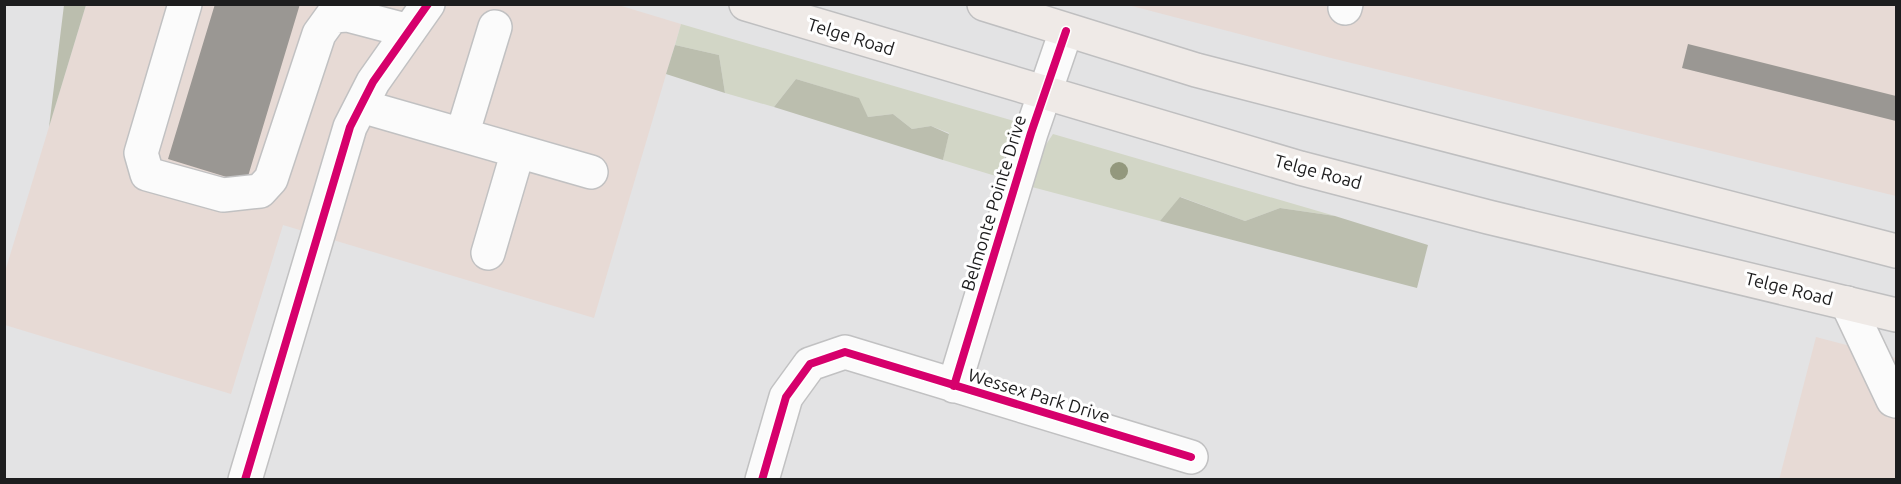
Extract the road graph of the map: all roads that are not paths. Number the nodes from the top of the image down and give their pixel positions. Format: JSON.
{"nodes":[{"id":1,"x":185,"y":4,"type":"edge"},
{"id":2,"x":428,"y":4,"type":"edge"},
{"id":3,"x":746,"y":4,"type":"edge"},
{"id":4,"x":984,"y":4,"type":"edge"},
{"id":5,"x":346,"y":10,"type":"edge"},
{"id":6,"x":495,"y":27,"type":"dead end"},
{"id":7,"x":409,"y":31,"type":"junction"},
{"id":8,"x":1065,"y":31,"type":"junction"},
{"id":9,"x":1044,"y":94,"type":"junction"},
{"id":10,"x":361,"y":106,"type":"junction"},
{"id":11,"x":462,"y":135,"type":"junction"},
{"id":12,"x":518,"y":151,"type":"junction"},
{"id":13,"x":591,"y":172,"type":"dead end"},
{"id":14,"x":1896,"y":251,"type":"edge"},
{"id":15,"x":488,"y":253,"type":"dead end"},
{"id":16,"x":1847,"y":303,"type":"junction"},
{"id":17,"x":1896,"y":315,"type":"edge"},
{"id":18,"x":954,"y":386,"type":"junction"},
{"id":19,"x":1896,"y":401,"type":"edge"},
{"id":20,"x":1191,"y":457,"type":"dead end"},
{"id":21,"x":245,"y":480,"type":"edge"},
{"id":22,"x":762,"y":480,"type":"edge"}],
"edges":[{"from":1,"to":5,"type":"street"},
{"from":2,"to":7,"type":"street"},
{"from":3,"to":9,"type":"main road","name":"Telge Road"},
{"from":4,"to":8,"type":"main road"},
{"from":5,"to":7,"type":"street"},
{"from":6,"to":11,"type":"street"},
{"from":7,"to":10,"type":"street"},
{"from":8,"to":9,"type":"street","name":"Belmonte Pointe Drive"},
{"from":8,"to":14,"type":"main road"},
{"from":9,"to":16,"type":"main road","name":"Telge Road"},
{"from":9,"to":18,"type":"street","name":"Belmonte Pointe Drive"},
{"from":10,"to":11,"type":"street"},
{"from":10,"to":21,"type":"street"},
{"from":11,"to":12,"type":"street"},
{"from":12,"to":13,"type":"street"},
{"from":12,"to":15,"type":"street"},
{"from":16,"to":17,"type":"main road","name":"Telge Road"},
{"from":16,"to":19,"type":"street"},
{"from":18,"to":20,"type":"street","name":"Wessex Park Drive"},
{"from":18,"to":22,"type":"street","name":"Wessex Park Drive"}]}
